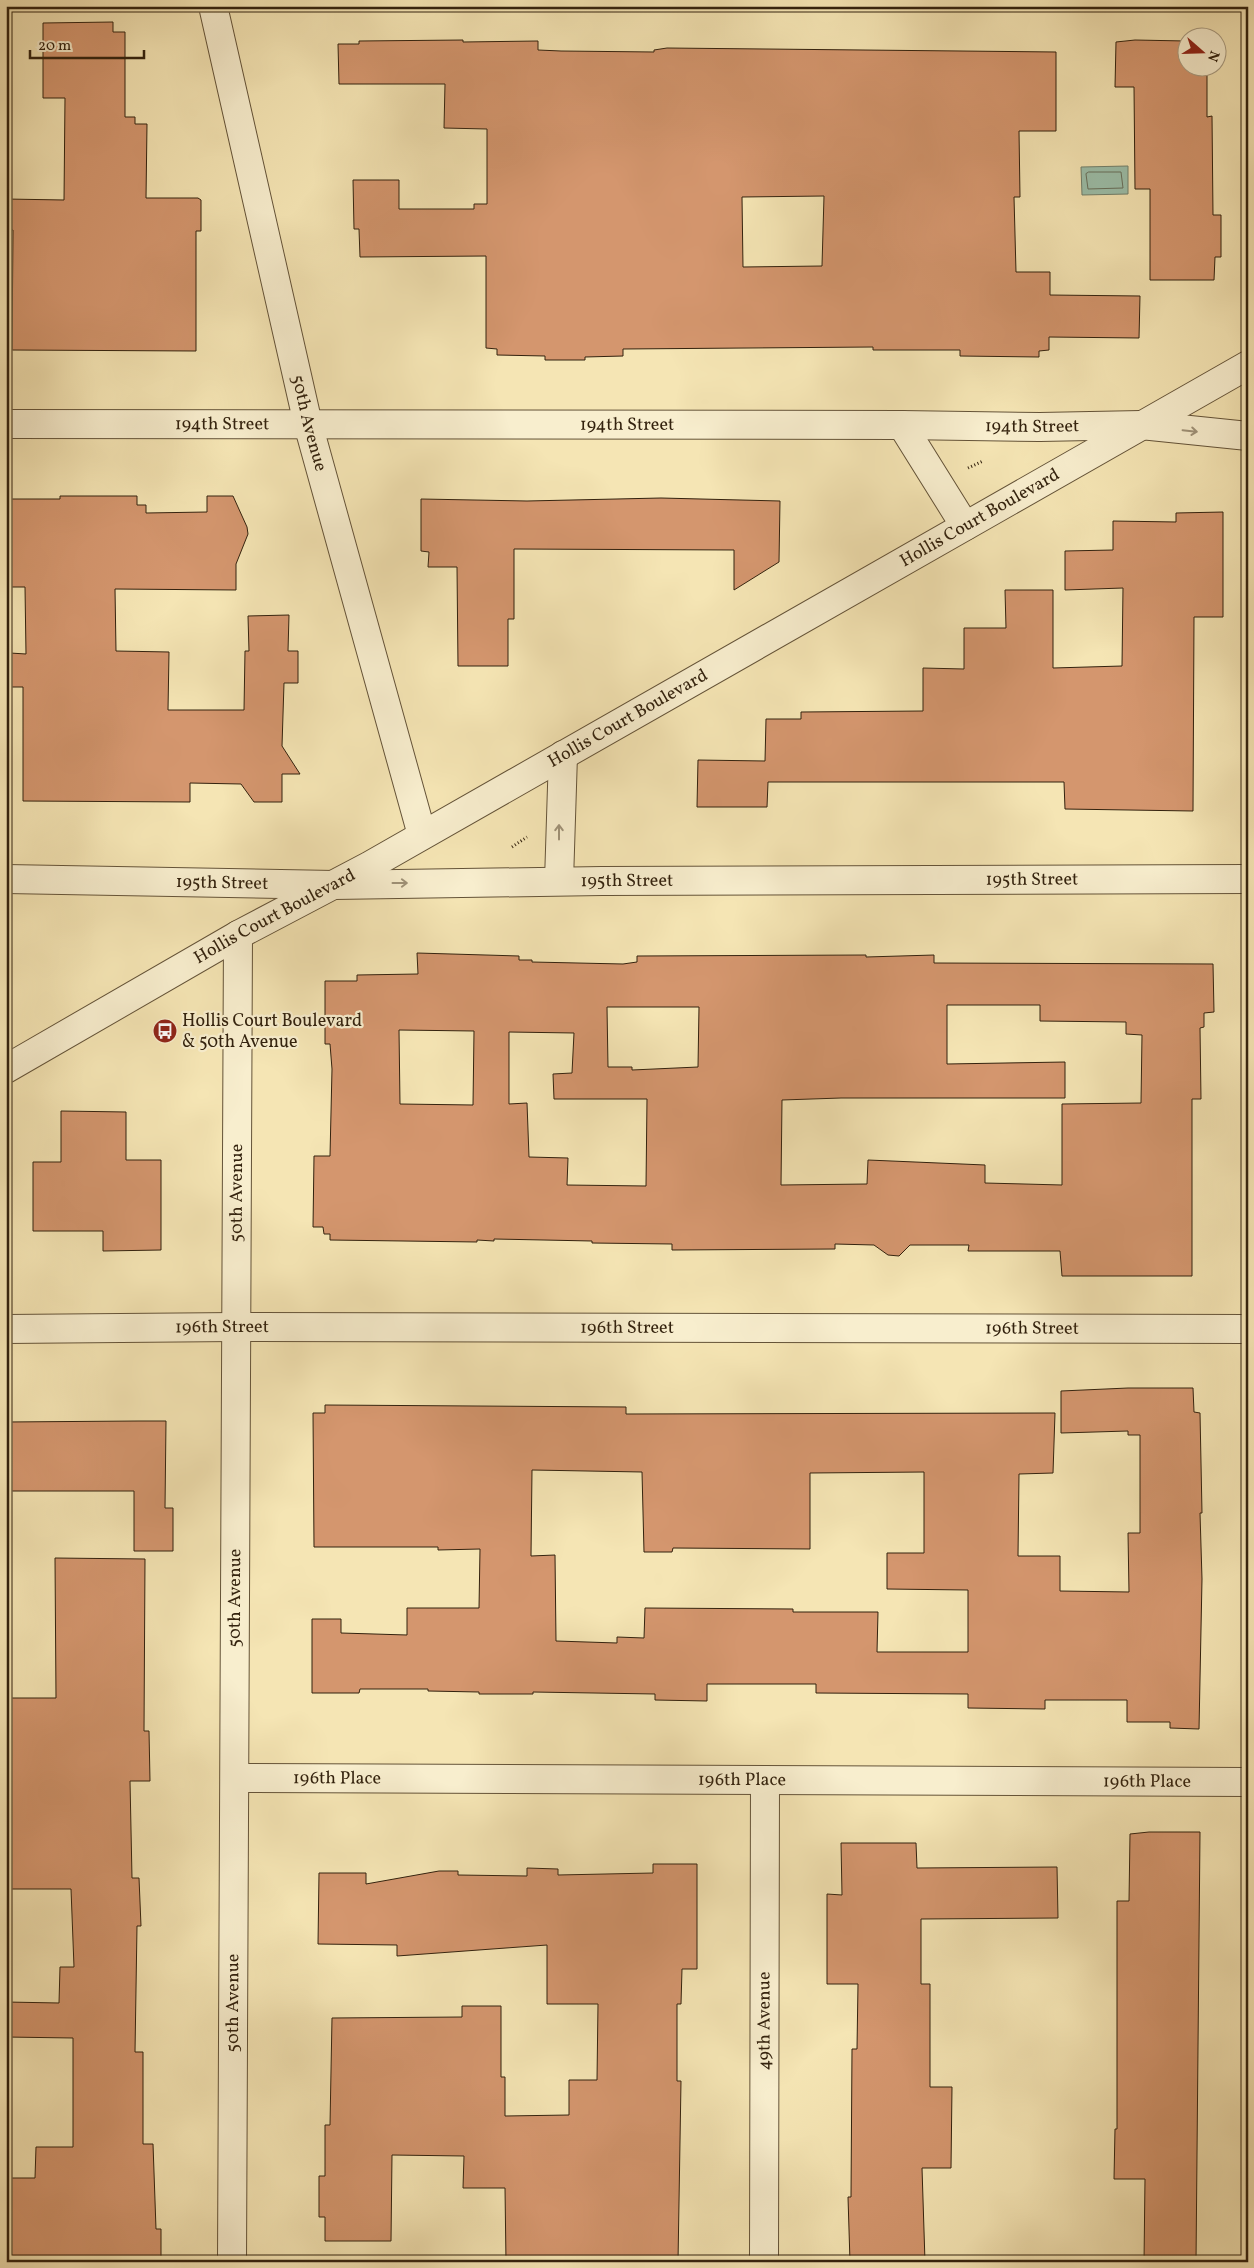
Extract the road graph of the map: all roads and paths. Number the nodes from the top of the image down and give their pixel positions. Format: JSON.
{"nodes":[{"id":1,"x":213,"y":6,"type":"edge"},
{"id":2,"x":1248,"y":365,"type":"edge"},
{"id":3,"x":6,"y":424,"type":"edge"},
{"id":4,"x":308,"y":424,"type":"junction"},
{"id":5,"x":902,"y":425,"type":"junction"},
{"id":6,"x":1141,"y":425,"type":"junction"},
{"id":7,"x":1248,"y":436,"type":"edge"},
{"id":8,"x":965,"y":526,"type":"junction"},
{"id":9,"x":563,"y":754,"type":"junction"},
{"id":10,"x":422,"y":835,"type":"junction"},
{"id":11,"x":1248,"y":878,"type":"edge"},
{"id":12,"x":6,"y":879,"type":"edge"},
{"id":13,"x":559,"y":881,"type":"junction"},
{"id":14,"x":334,"y":885,"type":"junction"},
{"id":15,"x":238,"y":935,"type":"junction"},
{"id":16,"x":6,"y":1069,"type":"edge"},
{"id":17,"x":235,"y":1327,"type":"junction"},
{"id":18,"x":6,"y":1329,"type":"edge"},
{"id":19,"x":1248,"y":1329,"type":"edge"},
{"id":20,"x":236,"y":1778,"type":"junction"},
{"id":21,"x":765,"y":1780,"type":"junction"},
{"id":22,"x":1248,"y":1782,"type":"edge"},
{"id":23,"x":232,"y":2262,"type":"edge"},
{"id":24,"x":764,"y":2262,"type":"edge"}],
"edges":[{"from":1,"to":4,"type":"street","name":"50th Avenue"},
{"from":2,"to":6,"type":"street","name":"Hollis Court Boulevard"},
{"from":3,"to":4,"type":"street","name":"194th Street"},
{"from":4,"to":5,"type":"street","name":"194th Street"},
{"from":4,"to":10,"type":"street","name":"50th Avenue"},
{"from":5,"to":6,"type":"street","name":"194th Street"},
{"from":5,"to":8,"type":"street"},
{"from":6,"to":7,"type":"street","name":"194th Street","one_way":true},
{"from":6,"to":8,"type":"street","name":"Hollis Court Boulevard"},
{"from":8,"to":9,"type":"street","name":"Hollis Court Boulevard"},
{"from":9,"to":10,"type":"street","name":"Hollis Court Boulevard"},
{"from":13,"to":9,"type":"street","one_way":true},
{"from":10,"to":14,"type":"street","name":"Hollis Court Boulevard"},
{"from":11,"to":13,"type":"street","name":"195th Street"},
{"from":12,"to":14,"type":"street","name":"195th Street"},
{"from":14,"to":13,"type":"street","name":"195th Street","one_way":true},
{"from":14,"to":15,"type":"street","name":"Hollis Court Boulevard"},
{"from":15,"to":16,"type":"street","name":"Hollis Court Boulevard"},
{"from":15,"to":17,"type":"street","name":"50th Avenue"},
{"from":17,"to":18,"type":"street","name":"196th Street"},
{"from":17,"to":19,"type":"street","name":"196th Street"},
{"from":17,"to":20,"type":"street","name":"50th Avenue"},
{"from":20,"to":21,"type":"street","name":"196th Place"},
{"from":20,"to":23,"type":"street","name":"50th Avenue"},
{"from":21,"to":22,"type":"street","name":"196th Place"},
{"from":21,"to":24,"type":"street","name":"49th Avenue"}]}
